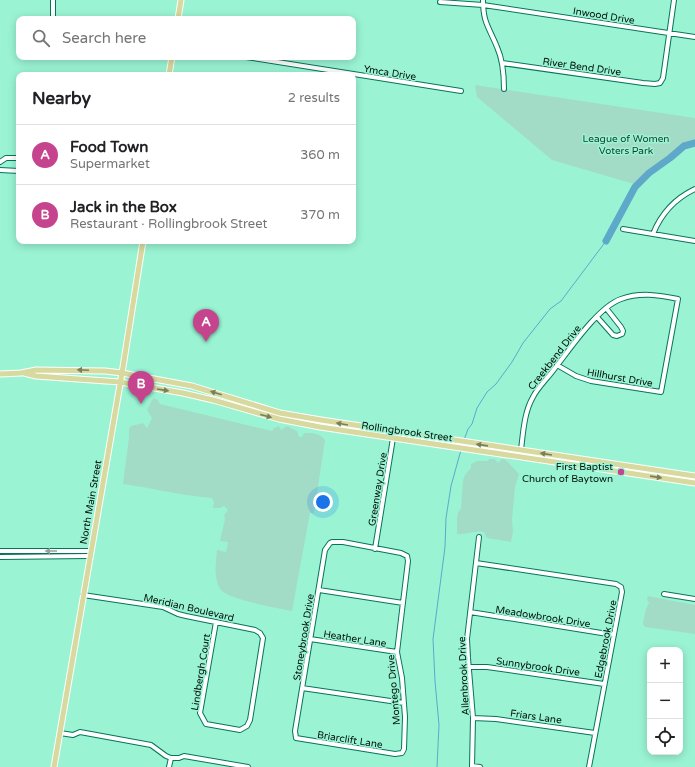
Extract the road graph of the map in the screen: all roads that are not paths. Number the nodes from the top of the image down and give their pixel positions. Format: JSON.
{"nodes":[{"id":1,"x":53,"y":0,"type":"edge"},
{"id":2,"x":181,"y":0,"type":"edge"},
{"id":3,"x":674,"y":0,"type":"edge"},
{"id":4,"x":440,"y":2,"type":"dead end"},
{"id":5,"x":483,"y":2,"type":"edge"},
{"id":6,"x":53,"y":16,"type":"edge"},
{"id":7,"x":178,"y":16,"type":"edge"},
{"id":8,"x":670,"y":33,"type":"junction"},
{"id":9,"x":695,"y":37,"type":"edge"},
{"id":10,"x":172,"y":60,"type":"edge"},
{"id":11,"x":265,"y":60,"type":"edge"},
{"id":12,"x":502,"y":63,"type":"junction"},
{"id":13,"x":170,"y":72,"type":"edge"},
{"id":14,"x":341,"y":72,"type":"edge"},
{"id":15,"x":356,"y":74,"type":"edge"},
{"id":16,"x":504,"y":89,"type":"dead end"},
{"id":17,"x":461,"y":91,"type":"dead end"},
{"id":18,"x":16,"y":158,"type":"edge"},
{"id":19,"x":0,"y":162,"type":"edge"},
{"id":20,"x":0,"y":170,"type":"edge"},
{"id":21,"x":16,"y":171,"type":"edge"},
{"id":22,"x":695,"y":188,"type":"edge"},
{"id":23,"x":623,"y":230,"type":"dead end"},
{"id":24,"x":653,"y":234,"type":"junction"},
{"id":25,"x":695,"y":241,"type":"edge"},
{"id":26,"x":143,"y":244,"type":"edge"},
{"id":27,"x":678,"y":299,"type":"joint"},
{"id":28,"x":606,"y":308,"type":"junction"},
{"id":29,"x":597,"y":317,"type":"junction"},
{"id":30,"x":557,"y":365,"type":"junction"},
{"id":31,"x":21,"y":373,"type":"junction"},
{"id":32,"x":122,"y":373,"type":"junction"},
{"id":33,"x":0,"y":374,"type":"edge"},
{"id":34,"x":120,"y":382,"type":"junction"},
{"id":35,"x":394,"y":435,"type":"junction"},
{"id":36,"x":521,"y":450,"type":"junction"},
{"id":37,"x":520,"y":456,"type":"junction"},
{"id":38,"x":580,"y":460,"type":"junction"},
{"id":39,"x":579,"y":466,"type":"junction"},
{"id":40,"x":640,"y":468,"type":"junction"},
{"id":41,"x":639,"y":475,"type":"junction"},
{"id":42,"x":695,"y":476,"type":"edge"},
{"id":43,"x":695,"y":483,"type":"edge"},
{"id":44,"x":479,"y":537,"type":"dead end"},
{"id":45,"x":375,"y":549,"type":"junction"},
{"id":46,"x":0,"y":551,"type":"edge"},
{"id":47,"x":34,"y":551,"type":"junction"},
{"id":48,"x":90,"y":554,"type":"junction"},
{"id":49,"x":0,"y":556,"type":"edge"},
{"id":50,"x":34,"y":556,"type":"junction"},
{"id":51,"x":476,"y":563,"type":"junction"},
{"id":52,"x":319,"y":590,"type":"junction"},
{"id":53,"x":664,"y":594,"type":"dead end"},
{"id":54,"x":83,"y":595,"type":"junction"},
{"id":55,"x":695,"y":599,"type":"edge"},
{"id":56,"x":402,"y":603,"type":"junction"},
{"id":57,"x":470,"y":612,"type":"junction"},
{"id":58,"x":216,"y":622,"type":"junction"},
{"id":59,"x":614,"y":635,"type":"junction"},
{"id":60,"x":310,"y":639,"type":"junction"},
{"id":61,"x":397,"y":652,"type":"junction"},
{"id":62,"x":469,"y":667,"type":"junction"},
{"id":63,"x":604,"y":684,"type":"junction"},
{"id":64,"x":302,"y":688,"type":"junction"},
{"id":65,"x":404,"y":704,"type":"junction"},
{"id":66,"x":473,"y":718,"type":"junction"},
{"id":67,"x":247,"y":726,"type":"joint"},
{"id":68,"x":60,"y":733,"type":"junction"},
{"id":69,"x":595,"y":734,"type":"junction"},
{"id":70,"x":296,"y":738,"type":"joint"},
{"id":71,"x":402,"y":753,"type":"joint"},
{"id":72,"x":171,"y":758,"type":"junction"},
{"id":73,"x":472,"y":766,"type":"edge"},
{"id":74,"x":54,"y":767,"type":"edge"},
{"id":75,"x":169,"y":767,"type":"edge"},
{"id":76,"x":248,"y":767,"type":"edge"},
{"id":77,"x":480,"y":767,"type":"edge"},
{"id":78,"x":589,"y":767,"type":"edge"}],
"edges":[{"from":1,"to":6,"type":"street"},
{"from":2,"to":7,"type":"main road"},
{"from":3,"to":8,"type":"street"},
{"from":4,"to":5,"type":"street","name":"Inwood Drive"},
{"from":5,"to":8,"type":"street","name":"Inwood Drive"},
{"from":5,"to":12,"type":"street"},
{"from":8,"to":9,"type":"street","name":"Inwood Drive"},
{"from":8,"to":12,"type":"street","name":"River Bend Drive"},
{"from":10,"to":13,"type":"main road"},
{"from":11,"to":14,"type":"street","name":"Ymca Drive"},
{"from":12,"to":16,"type":"street"},
{"from":15,"to":17,"type":"street","name":"Ymca Drive"},
{"from":18,"to":19,"type":"street"},
{"from":20,"to":21,"type":"street"},
{"from":22,"to":24,"type":"street"},
{"from":23,"to":24,"type":"street"},
{"from":24,"to":25,"type":"street"},
{"from":26,"to":32,"type":"main road","name":"North Main Street"},
{"from":27,"to":28,"type":"street","name":"Creekbend Drive"},
{"from":27,"to":30,"type":"street","name":"Hillhurst Drive"},
{"from":28,"to":29,"type":"street","name":"Creekbend Drive"},
{"from":28,"to":29,"type":"street"},
{"from":29,"to":30,"type":"street","name":"Creekbend Drive"},
{"from":30,"to":36,"type":"street","name":"Creekbend Drive"},
{"from":32,"to":31,"type":"main road","name":"Rollingbrook Street","one_way":true},
{"from":31,"to":33,"type":"main road"},
{"from":31,"to":34,"type":"main road","name":"Rollingbrook Street"},
{"from":32,"to":34,"type":"main road","name":"North Main Street"},
{"from":35,"to":32,"type":"main road","name":"Rollingbrook Street","one_way":true},
{"from":34,"to":35,"type":"main road","name":"Rollingbrook Street","one_way":true},
{"from":34,"to":48,"type":"main road","name":"North Main Street"},
{"from":36,"to":35,"type":"main road","name":"Rollingbrook Street","one_way":true},
{"from":35,"to":37,"type":"main road","name":"Rollingbrook Street"},
{"from":35,"to":45,"type":"street","name":"Greenway Drive"},
{"from":36,"to":37,"type":"street","name":"Creekbend Drive"},
{"from":38,"to":36,"type":"main road","name":"Rollingbrook Street","one_way":true},
{"from":37,"to":39,"type":"main road","name":"Rollingbrook Street"},
{"from":38,"to":39,"type":"main road"},
{"from":38,"to":40,"type":"main road","name":"Rollingbrook Street"},
{"from":39,"to":41,"type":"main road","name":"Rollingbrook Street"},
{"from":40,"to":41,"type":"main road"},
{"from":40,"to":42,"type":"main road","name":"Rollingbrook Street"},
{"from":41,"to":43,"type":"main road","name":"Rollingbrook Street","one_way":true},
{"from":44,"to":51,"type":"street","name":"Allenbrook Drive"},
{"from":45,"to":52,"type":"street","name":"Stoneybrook Drive"},
{"from":45,"to":56,"type":"street","name":"Montego Drive"},
{"from":46,"to":47,"type":"street"},
{"from":48,"to":47,"type":"street","one_way":true},
{"from":47,"to":50,"type":"street"},
{"from":48,"to":50,"type":"street"},
{"from":48,"to":54,"type":"main road","name":"North Main Street"},
{"from":49,"to":50,"type":"street"},
{"from":51,"to":57,"type":"street","name":"Allenbrook Drive"},
{"from":51,"to":59,"type":"street","name":"Edgebrook Drive"},
{"from":52,"to":56,"type":"street"},
{"from":52,"to":60,"type":"street","name":"Stoneybrook Drive"},
{"from":53,"to":55,"type":"street"},
{"from":54,"to":58,"type":"street","name":"Meridian Boulevard"},
{"from":54,"to":68,"type":"main road","name":"North Main Street"},
{"from":56,"to":61,"type":"street","name":"Montego Drive"},
{"from":57,"to":59,"type":"street","name":"Meadowbrook Drive"},
{"from":57,"to":62,"type":"street","name":"Allenbrook Drive"},
{"from":58,"to":67,"type":"street","name":"Meridian Boulevard"},
{"from":58,"to":67,"type":"street","name":"Lindbergh Court"},
{"from":59,"to":63,"type":"street","name":"Edgebrook Drive"},
{"from":60,"to":61,"type":"street","name":"Heather Lane"},
{"from":60,"to":64,"type":"street","name":"Stoneybrook Drive"},
{"from":61,"to":65,"type":"street","name":"Montego Drive"},
{"from":62,"to":63,"type":"street","name":"Sunnybrook Drive"},
{"from":62,"to":66,"type":"street","name":"Allenbrook Drive"},
{"from":63,"to":69,"type":"street","name":"Edgebrook Drive"},
{"from":64,"to":65,"type":"street"},
{"from":64,"to":70,"type":"street","name":"Stoneybrook Drive"},
{"from":65,"to":71,"type":"street","name":"Montego Drive"},
{"from":66,"to":69,"type":"street","name":"Friars Lane"},
{"from":66,"to":73,"type":"street","name":"Allenbrook Drive"},
{"from":68,"to":72,"type":"street"},
{"from":68,"to":74,"type":"main road","name":"North Main Street"},
{"from":69,"to":78,"type":"street","name":"Edgebrook Drive"},
{"from":70,"to":71,"type":"street","name":"Briarclift Lane"},
{"from":72,"to":75,"type":"street"},
{"from":72,"to":76,"type":"street"},
{"from":73,"to":77,"type":"street"}]}
